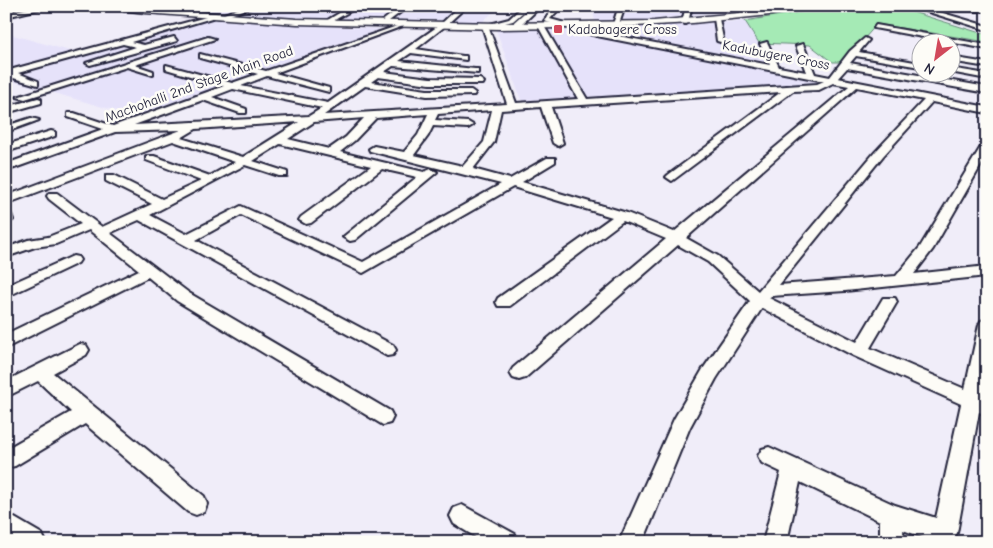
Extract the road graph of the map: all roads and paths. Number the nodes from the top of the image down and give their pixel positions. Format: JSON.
{"nodes":[{"id":1,"x":48,"y":6,"type":"edge"},
{"id":2,"x":95,"y":6,"type":"edge"},
{"id":3,"x":116,"y":6,"type":"edge"},
{"id":4,"x":196,"y":6,"type":"edge"},
{"id":5,"x":252,"y":6,"type":"edge"},
{"id":6,"x":356,"y":6,"type":"edge"},
{"id":7,"x":406,"y":6,"type":"edge"},
{"id":8,"x":464,"y":6,"type":"edge"},
{"id":9,"x":527,"y":6,"type":"edge"},
{"id":10,"x":538,"y":6,"type":"edge"},
{"id":11,"x":550,"y":6,"type":"edge"},
{"id":12,"x":560,"y":6,"type":"edge"},
{"id":13,"x":622,"y":6,"type":"edge"},
{"id":14,"x":689,"y":6,"type":"edge"},
{"id":15,"x":797,"y":6,"type":"edge"},
{"id":16,"x":808,"y":6,"type":"edge"},
{"id":17,"x":912,"y":6,"type":"edge"},
{"id":18,"x":920,"y":9,"type":"junction"},
{"id":19,"x":987,"y":9,"type":"edge"},
{"id":20,"x":743,"y":10,"type":"edge"},
{"id":21,"x":177,"y":12,"type":"junction"},
{"id":22,"x":6,"y":15,"type":"edge"},
{"id":23,"x":218,"y":17,"type":"junction"},
{"id":24,"x":716,"y":19,"type":"junction"},
{"id":25,"x":931,"y":19,"type":"dead end"},
{"id":26,"x":329,"y":21,"type":"junction"},
{"id":27,"x":685,"y":21,"type":"junction"},
{"id":28,"x":383,"y":23,"type":"junction"},
{"id":29,"x":517,"y":24,"type":"junction"},
{"id":30,"x":530,"y":24,"type":"junction"},
{"id":31,"x":401,"y":25,"type":"junction"},
{"id":32,"x":443,"y":25,"type":"junction"},
{"id":33,"x":489,"y":25,"type":"junction"},
{"id":34,"x":563,"y":25,"type":"junction"},
{"id":35,"x":615,"y":25,"type":"junction"},
{"id":36,"x":541,"y":26,"type":"junction"},
{"id":37,"x":876,"y":27,"type":"dead end"},
{"id":38,"x":987,"y":28,"type":"edge"},
{"id":39,"x":987,"y":36,"type":"edge"},
{"id":40,"x":612,"y":37,"type":"junction"},
{"id":41,"x":876,"y":37,"type":"dead end"},
{"id":42,"x":174,"y":39,"type":"dead end"},
{"id":43,"x":211,"y":39,"type":"dead end"},
{"id":44,"x":721,"y":41,"type":"dead end"},
{"id":45,"x":122,"y":42,"type":"junction"},
{"id":46,"x":195,"y":44,"type":"junction"},
{"id":47,"x":764,"y":44,"type":"dead end"},
{"id":48,"x":800,"y":46,"type":"dead end"},
{"id":49,"x":144,"y":47,"type":"junction"},
{"id":50,"x":987,"y":47,"type":"edge"},
{"id":51,"x":409,"y":50,"type":"junction"},
{"id":52,"x":960,"y":52,"type":"edge"},
{"id":53,"x":853,"y":53,"type":"junction"},
{"id":54,"x":987,"y":57,"type":"edge"},
{"id":55,"x":463,"y":58,"type":"dead end"},
{"id":56,"x":194,"y":59,"type":"junction"},
{"id":57,"x":960,"y":61,"type":"edge"},
{"id":58,"x":90,"y":63,"type":"dead end"},
{"id":59,"x":392,"y":63,"type":"junction"},
{"id":60,"x":910,"y":63,"type":"edge"},
{"id":61,"x":846,"y":64,"type":"junction"},
{"id":62,"x":128,"y":65,"type":"junction"},
{"id":63,"x":987,"y":65,"type":"edge"},
{"id":64,"x":776,"y":69,"type":"junction"},
{"id":65,"x":475,"y":71,"type":"dead end"},
{"id":66,"x":960,"y":72,"type":"edge"},
{"id":67,"x":150,"y":73,"type":"dead end"},
{"id":68,"x":8,"y":74,"type":"edge"},
{"id":69,"x":267,"y":74,"type":"junction"},
{"id":70,"x":376,"y":74,"type":"junction"},
{"id":71,"x":812,"y":76,"type":"junction"},
{"id":72,"x":89,"y":77,"type":"junction"},
{"id":73,"x":987,"y":77,"type":"edge"},
{"id":74,"x":832,"y":79,"type":"junction"},
{"id":75,"x":103,"y":82,"type":"dead end"},
{"id":76,"x":480,"y":82,"type":"dead end"},
{"id":77,"x":35,"y":83,"type":"dead end"},
{"id":78,"x":362,"y":83,"type":"junction"},
{"id":79,"x":856,"y":84,"type":"junction"},
{"id":80,"x":61,"y":85,"type":"junction"},
{"id":81,"x":231,"y":86,"type":"junction"},
{"id":82,"x":792,"y":88,"type":"junction"},
{"id":83,"x":326,"y":90,"type":"dead end"},
{"id":84,"x":987,"y":90,"type":"edge"},
{"id":85,"x":79,"y":92,"type":"dead end"},
{"id":86,"x":471,"y":93,"type":"dead end"},
{"id":87,"x":22,"y":96,"type":"dead end"},
{"id":88,"x":202,"y":96,"type":"junction"},
{"id":89,"x":39,"y":100,"type":"dead end"},
{"id":90,"x":929,"y":100,"type":"junction"},
{"id":91,"x":584,"y":101,"type":"junction"},
{"id":92,"x":545,"y":104,"type":"junction"},
{"id":93,"x":328,"y":106,"type":"junction"},
{"id":94,"x":496,"y":106,"type":"junction"},
{"id":95,"x":512,"y":106,"type":"junction"},
{"id":96,"x":6,"y":110,"type":"edge"},
{"id":97,"x":435,"y":110,"type":"junction"},
{"id":98,"x":987,"y":110,"type":"edge"},
{"id":99,"x":243,"y":111,"type":"dead end"},
{"id":100,"x":374,"y":114,"type":"junction"},
{"id":101,"x":70,"y":115,"type":"dead end"},
{"id":102,"x":309,"y":119,"type":"junction"},
{"id":103,"x":34,"y":120,"type":"dead end"},
{"id":104,"x":431,"y":123,"type":"junction"},
{"id":105,"x":468,"y":125,"type":"dead end"},
{"id":106,"x":196,"y":126,"type":"junction"},
{"id":107,"x":6,"y":129,"type":"edge"},
{"id":108,"x":111,"y":129,"type":"junction"},
{"id":109,"x":51,"y":134,"type":"dead end"},
{"id":110,"x":178,"y":140,"type":"dead end"},
{"id":111,"x":278,"y":140,"type":"junction"},
{"id":112,"x":558,"y":143,"type":"dead end"},
{"id":113,"x":987,"y":145,"type":"edge"},
{"id":114,"x":374,"y":149,"type":"dead end"},
{"id":115,"x":6,"y":150,"type":"edge"},
{"id":116,"x":331,"y":153,"type":"junction"},
{"id":117,"x":407,"y":156,"type":"junction"},
{"id":118,"x":150,"y":158,"type":"dead end"},
{"id":119,"x":551,"y":160,"type":"dead end"},
{"id":120,"x":243,"y":161,"type":"junction"},
{"id":121,"x":380,"y":164,"type":"junction"},
{"id":122,"x":442,"y":164,"type":"junction"},
{"id":123,"x":6,"y":168,"type":"edge"},
{"id":124,"x":465,"y":170,"type":"junction"},
{"id":125,"x":284,"y":174,"type":"dead end"},
{"id":126,"x":426,"y":176,"type":"junction"},
{"id":127,"x":672,"y":177,"type":"dead end"},
{"id":128,"x":110,"y":178,"type":"dead end"},
{"id":129,"x":210,"y":180,"type":"junction"},
{"id":130,"x":510,"y":184,"type":"junction"},
{"id":131,"x":53,"y":196,"type":"dead end"},
{"id":132,"x":6,"y":200,"type":"edge"},
{"id":133,"x":161,"y":204,"type":"junction"},
{"id":134,"x":139,"y":214,"type":"junction"},
{"id":135,"x":622,"y":216,"type":"junction"},
{"id":136,"x":306,"y":220,"type":"dead end"},
{"id":137,"x":95,"y":229,"type":"junction"},
{"id":138,"x":350,"y":237,"type":"dead end"},
{"id":139,"x":676,"y":238,"type":"junction"},
{"id":140,"x":185,"y":240,"type":"junction"},
{"id":141,"x":6,"y":252,"type":"edge"},
{"id":142,"x":73,"y":260,"type":"dead end"},
{"id":143,"x":149,"y":271,"type":"junction"},
{"id":144,"x":987,"y":272,"type":"edge"},
{"id":145,"x":901,"y":280,"type":"junction"},
{"id":146,"x":6,"y":292,"type":"edge"},
{"id":147,"x":764,"y":296,"type":"junction"},
{"id":148,"x":504,"y":302,"type":"dead end"},
{"id":149,"x":889,"y":302,"type":"dead end"},
{"id":150,"x":987,"y":325,"type":"edge"},
{"id":151,"x":6,"y":342,"type":"edge"},
{"id":152,"x":80,"y":350,"type":"dead end"},
{"id":153,"x":387,"y":350,"type":"dead end"},
{"id":154,"x":860,"y":352,"type":"junction"},
{"id":155,"x":39,"y":371,"type":"junction"},
{"id":156,"x":519,"y":373,"type":"dead end"},
{"id":157,"x":6,"y":390,"type":"edge"},
{"id":158,"x":980,"y":404,"type":"edge"},
{"id":159,"x":86,"y":413,"type":"junction"},
{"id":160,"x":382,"y":417,"type":"dead end"},
{"id":161,"x":768,"y":456,"type":"dead end"},
{"id":162,"x":8,"y":459,"type":"dead end"},
{"id":163,"x":793,"y":467,"type":"junction"},
{"id":164,"x":196,"y":504,"type":"dead end"},
{"id":165,"x":891,"y":515,"type":"junction"},
{"id":166,"x":462,"y":516,"type":"dead end"},
{"id":167,"x":6,"y":524,"type":"edge"},
{"id":168,"x":34,"y":542,"type":"edge"},
{"id":169,"x":507,"y":542,"type":"edge"},
{"id":170,"x":631,"y":542,"type":"edge"},
{"id":171,"x":776,"y":542,"type":"edge"},
{"id":172,"x":892,"y":542,"type":"edge"}],
"edges":[{"from":1,"to":22,"type":"street"},
{"from":2,"to":23,"type":"main road"},
{"from":3,"to":21,"type":"main road"},
{"from":4,"to":21,"type":"street"},
{"from":5,"to":23,"type":"street"},
{"from":6,"to":26,"type":"street"},
{"from":7,"to":28,"type":"street"},
{"from":8,"to":32,"type":"street"},
{"from":9,"to":33,"type":"street"},
{"from":10,"to":29,"type":"highway"},
{"from":11,"to":30,"type":"highway"},
{"from":12,"to":34,"type":"street"},
{"from":13,"to":35,"type":"street"},
{"from":14,"to":27,"type":"street"},
{"from":15,"to":20,"type":"main road"},
{"from":16,"to":24,"type":"main road"},
{"from":17,"to":18,"type":"street"},
{"from":18,"to":19,"type":"street"},
{"from":18,"to":38,"type":"street"},
{"from":20,"to":27,"type":"main road"},
{"from":21,"to":23,"type":"main road"},
{"from":23,"to":26,"type":"main road"},
{"from":23,"to":31,"type":"main road"},
{"from":23,"to":45,"type":"street"},
{"from":24,"to":27,"type":"main road"},
{"from":24,"to":44,"type":"street"},
{"from":25,"to":39,"type":"street"},
{"from":26,"to":28,"type":"main road"},
{"from":27,"to":35,"type":"main road"},
{"from":28,"to":32,"type":"main road"},
{"from":29,"to":30,"type":"main road"},
{"from":29,"to":33,"type":"main road"},
{"from":30,"to":34,"type":"main road"},
{"from":31,"to":32,"type":"main road"},
{"from":31,"to":69,"type":"street","name":"Machohalli 2nd Stage Main Road"},
{"from":32,"to":33,"type":"main road"},
{"from":32,"to":51,"type":"street"},
{"from":33,"to":36,"type":"main road"},
{"from":33,"to":95,"type":"street"},
{"from":34,"to":35,"type":"main road"},
{"from":34,"to":36,"type":"main road"},
{"from":34,"to":40,"type":"street","name":"Kadubugere Cross"},
{"from":35,"to":40,"type":"main road"},
{"from":36,"to":91,"type":"street"},
{"from":37,"to":50,"type":"street"},
{"from":40,"to":64,"type":"street","name":"Kadubugere Cross"},
{"from":41,"to":53,"type":"street"},
{"from":42,"to":49,"type":"street"},
{"from":43,"to":46,"type":"street"},
{"from":45,"to":49,"type":"street"},
{"from":45,"to":68,"type":"street"},
{"from":46,"to":56,"type":"street"},
{"from":46,"to":62,"type":"street"},
{"from":47,"to":64,"type":"street"},
{"from":48,"to":71,"type":"street"},
{"from":49,"to":58,"type":"street"},
{"from":51,"to":55,"type":"street"},
{"from":51,"to":59,"type":"street"},
{"from":52,"to":54,"type":"street"},
{"from":53,"to":60,"type":"street"},
{"from":53,"to":61,"type":"street"},
{"from":56,"to":69,"type":"street"},
{"from":56,"to":81,"type":"street"},
{"from":57,"to":63,"type":"street"},
{"from":59,"to":65,"type":"street"},
{"from":59,"to":70,"type":"street"},
{"from":61,"to":74,"type":"street"},
{"from":61,"to":84,"type":"street"},
{"from":62,"to":67,"type":"street"},
{"from":62,"to":72,"type":"street"},
{"from":64,"to":71,"type":"street","name":"Kadubugere Cross"},
{"from":66,"to":73,"type":"street"},
{"from":68,"to":77,"type":"street"},
{"from":69,"to":81,"type":"street","name":"Machohalli 2nd Stage Main Road"},
{"from":69,"to":83,"type":"street"},
{"from":70,"to":76,"type":"street"},
{"from":70,"to":78,"type":"street"},
{"from":71,"to":74,"type":"street","name":"Kadubugere Cross"},
{"from":72,"to":75,"type":"street"},
{"from":72,"to":80,"type":"street"},
{"from":74,"to":79,"type":"street","name":"Kadubugere Cross"},
{"from":74,"to":82,"type":"street"},
{"from":78,"to":86,"type":"street"},
{"from":78,"to":93,"type":"street"},
{"from":79,"to":90,"type":"street","name":"Kadubugere Cross"},
{"from":79,"to":139,"type":"street"},
{"from":80,"to":85,"type":"street"},
{"from":80,"to":87,"type":"street"},
{"from":81,"to":88,"type":"street","name":"Machohalli 2nd Stage Main Road"},
{"from":81,"to":93,"type":"street"},
{"from":82,"to":91,"type":"street"},
{"from":82,"to":127,"type":"street"},
{"from":88,"to":99,"type":"street"},
{"from":88,"to":108,"type":"street","name":"Machohalli 2nd Stage Main Road"},
{"from":89,"to":96,"type":"street"},
{"from":90,"to":98,"type":"street","name":"Kadubugere Cross"},
{"from":90,"to":147,"type":"street"},
{"from":91,"to":92,"type":"street"},
{"from":92,"to":95,"type":"street"},
{"from":92,"to":112,"type":"street"},
{"from":93,"to":102,"type":"street"},
{"from":94,"to":95,"type":"street"},
{"from":94,"to":97,"type":"street"},
{"from":94,"to":124,"type":"street"},
{"from":97,"to":100,"type":"street"},
{"from":97,"to":104,"type":"street"},
{"from":100,"to":102,"type":"street"},
{"from":100,"to":116,"type":"street"},
{"from":101,"to":108,"type":"street"},
{"from":102,"to":106,"type":"street"},
{"from":102,"to":111,"type":"street"},
{"from":103,"to":107,"type":"street"},
{"from":104,"to":105,"type":"street"},
{"from":104,"to":117,"type":"street"},
{"from":106,"to":108,"type":"street"},
{"from":106,"to":132,"type":"street"},
{"from":108,"to":123,"type":"street","name":"Machohalli 2nd Stage Main Road"},
{"from":109,"to":115,"type":"street"},
{"from":110,"to":120,"type":"street"},
{"from":111,"to":116,"type":"street"},
{"from":111,"to":120,"type":"street"},
{"from":113,"to":145,"type":"street"},
{"from":114,"to":117,"type":"street"},
{"from":116,"to":121,"type":"street"},
{"from":117,"to":122,"type":"street"},
{"from":118,"to":129,"type":"street"},
{"from":119,"to":130,"type":"street"},
{"from":120,"to":125,"type":"street"},
{"from":120,"to":129,"type":"street"},
{"from":121,"to":126,"type":"street"},
{"from":121,"to":136,"type":"street"},
{"from":122,"to":124,"type":"street"},
{"from":122,"to":126,"type":"street"},
{"from":124,"to":130,"type":"street"},
{"from":126,"to":138,"type":"street"},
{"from":128,"to":133,"type":"street"},
{"from":129,"to":133,"type":"street"},
{"from":130,"to":135,"type":"street"},
{"from":130,"to":140,"type":"street"},
{"from":131,"to":137,"type":"street"},
{"from":133,"to":134,"type":"street"},
{"from":134,"to":137,"type":"street"},
{"from":134,"to":140,"type":"street"},
{"from":135,"to":139,"type":"street"},
{"from":135,"to":148,"type":"street"},
{"from":137,"to":141,"type":"street"},
{"from":137,"to":143,"type":"street"},
{"from":139,"to":147,"type":"street"},
{"from":139,"to":156,"type":"street"},
{"from":140,"to":153,"type":"street"},
{"from":142,"to":146,"type":"street"},
{"from":143,"to":151,"type":"street"},
{"from":143,"to":160,"type":"street"},
{"from":144,"to":145,"type":"street"},
{"from":145,"to":147,"type":"street"},
{"from":147,"to":154,"type":"street"},
{"from":147,"to":170,"type":"street"},
{"from":149,"to":154,"type":"street"},
{"from":150,"to":158,"type":"street"},
{"from":152,"to":155,"type":"street"},
{"from":154,"to":158,"type":"street"},
{"from":155,"to":157,"type":"street"},
{"from":155,"to":159,"type":"street"},
{"from":158,"to":165,"type":"street"},
{"from":159,"to":162,"type":"street"},
{"from":159,"to":164,"type":"street"},
{"from":161,"to":163,"type":"street"},
{"from":163,"to":165,"type":"street"},
{"from":163,"to":171,"type":"street"},
{"from":165,"to":172,"type":"street"},
{"from":166,"to":169,"type":"street"},
{"from":167,"to":168,"type":"street"}]}
